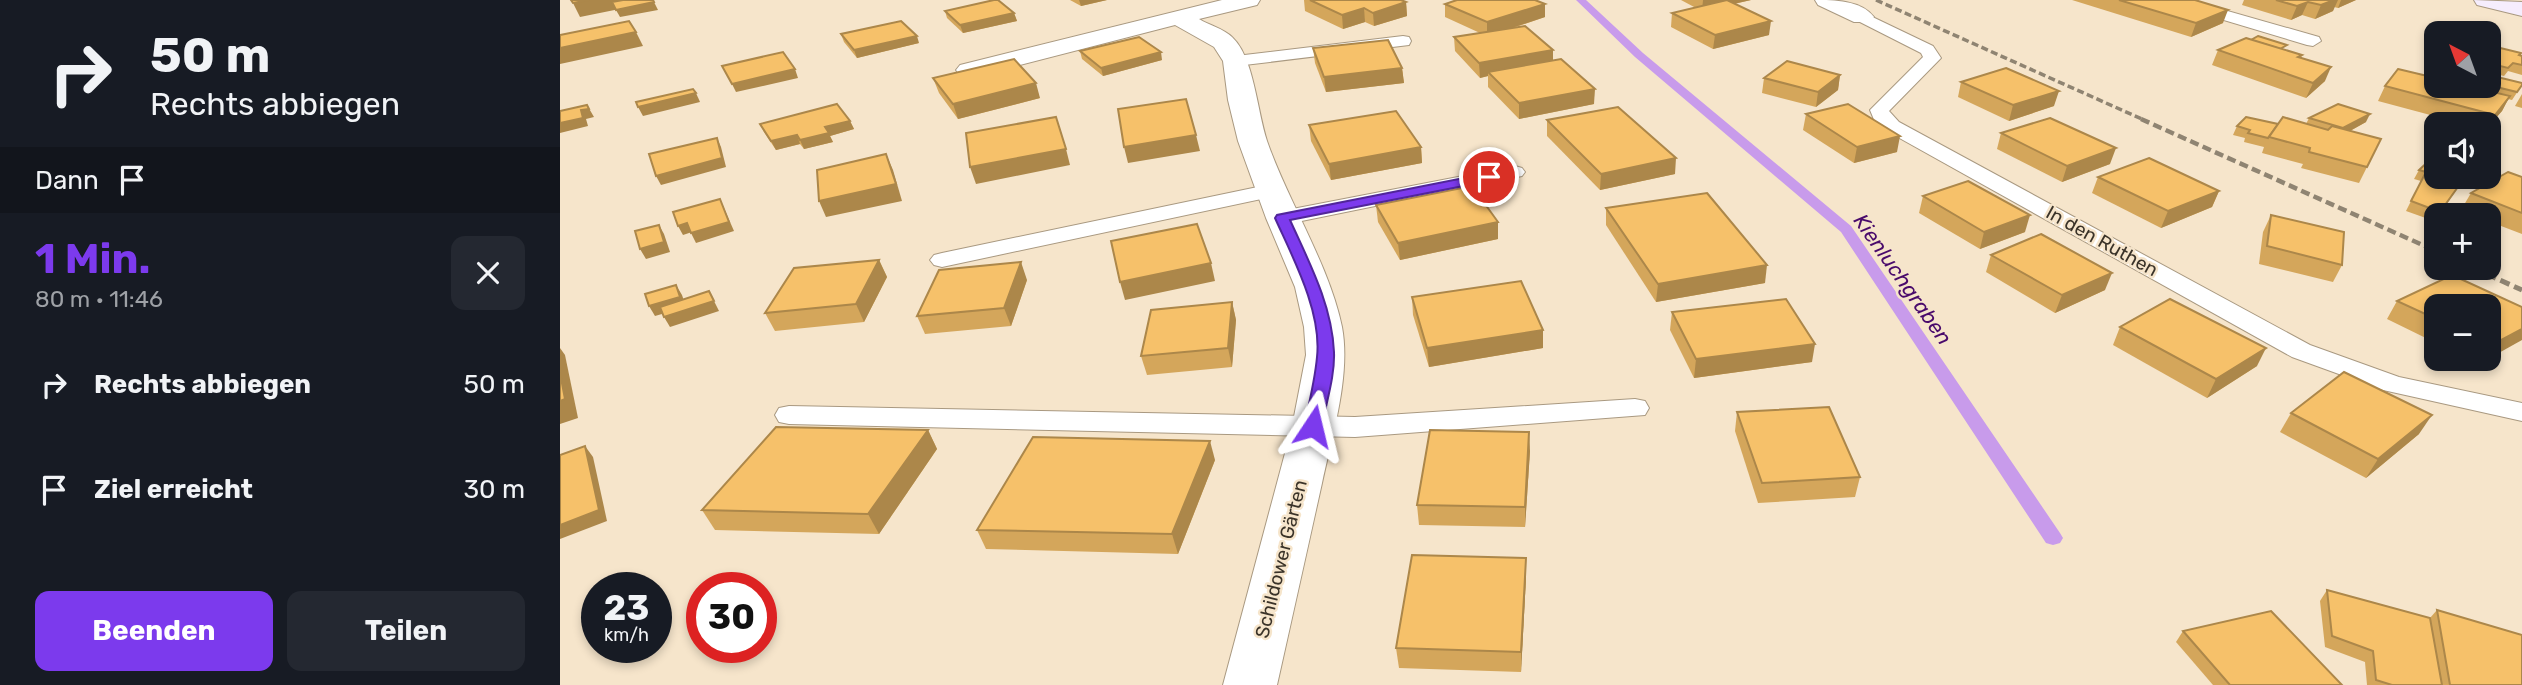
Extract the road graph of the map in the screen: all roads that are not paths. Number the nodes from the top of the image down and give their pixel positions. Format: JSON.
{"nodes":[{"id":1,"x":1249,"y":0,"type":"edge"},
{"id":2,"x":1826,"y":0,"type":"edge"},
{"id":3,"x":2172,"y":0,"type":"edge"},
{"id":4,"x":2230,"y":0,"type":"edge"},
{"id":5,"x":2486,"y":0,"type":"edge"},
{"id":6,"x":2522,"y":9,"type":"edge"},
{"id":7,"x":2211,"y":12,"type":"junction"},
{"id":8,"x":1862,"y":17,"type":"joint"},
{"id":9,"x":1179,"y":18,"type":"junction"},
{"id":10,"x":1403,"y":41,"type":"dead end"},
{"id":11,"x":2313,"y":41,"type":"dead end"},
{"id":12,"x":1236,"y":61,"type":"junction"},
{"id":13,"x":970,"y":70,"type":"edge"},
{"id":14,"x":1515,"y":172,"type":"dead end"},
{"id":15,"x":1277,"y":204,"type":"junction"},
{"id":16,"x":942,"y":260,"type":"dead end"},
{"id":17,"x":1635,"y":408,"type":"dead end"},
{"id":18,"x":2522,"y":412,"type":"edge"},
{"id":19,"x":789,"y":415,"type":"dead end"},
{"id":20,"x":1313,"y":426,"type":"junction"},
{"id":21,"x":1250,"y":685,"type":"edge"}],
"edges":[{"from":1,"to":9,"type":"street"},
{"from":2,"to":8,"type":"street","name":"In den Ruthen"},
{"from":3,"to":7,"type":"lane"},
{"from":4,"to":7,"type":"lane"},
{"from":5,"to":6,"type":"main road"},
{"from":7,"to":11,"type":"lane"},
{"from":8,"to":18,"type":"lane","name":"In den Ruthen"},
{"from":9,"to":12,"type":"street"},
{"from":9,"to":13,"type":"street"},
{"from":10,"to":12,"type":"lane"},
{"from":12,"to":15,"type":"street","name":"Schildower Gärten"},
{"from":14,"to":15,"type":"lane"},
{"from":15,"to":16,"type":"lane"},
{"from":15,"to":20,"type":"street","name":"Schildower Gärten"},
{"from":17,"to":20,"type":"lane"},
{"from":19,"to":20,"type":"lane"},
{"from":20,"to":21,"type":"street","name":"Schildower Gärten"}]}
